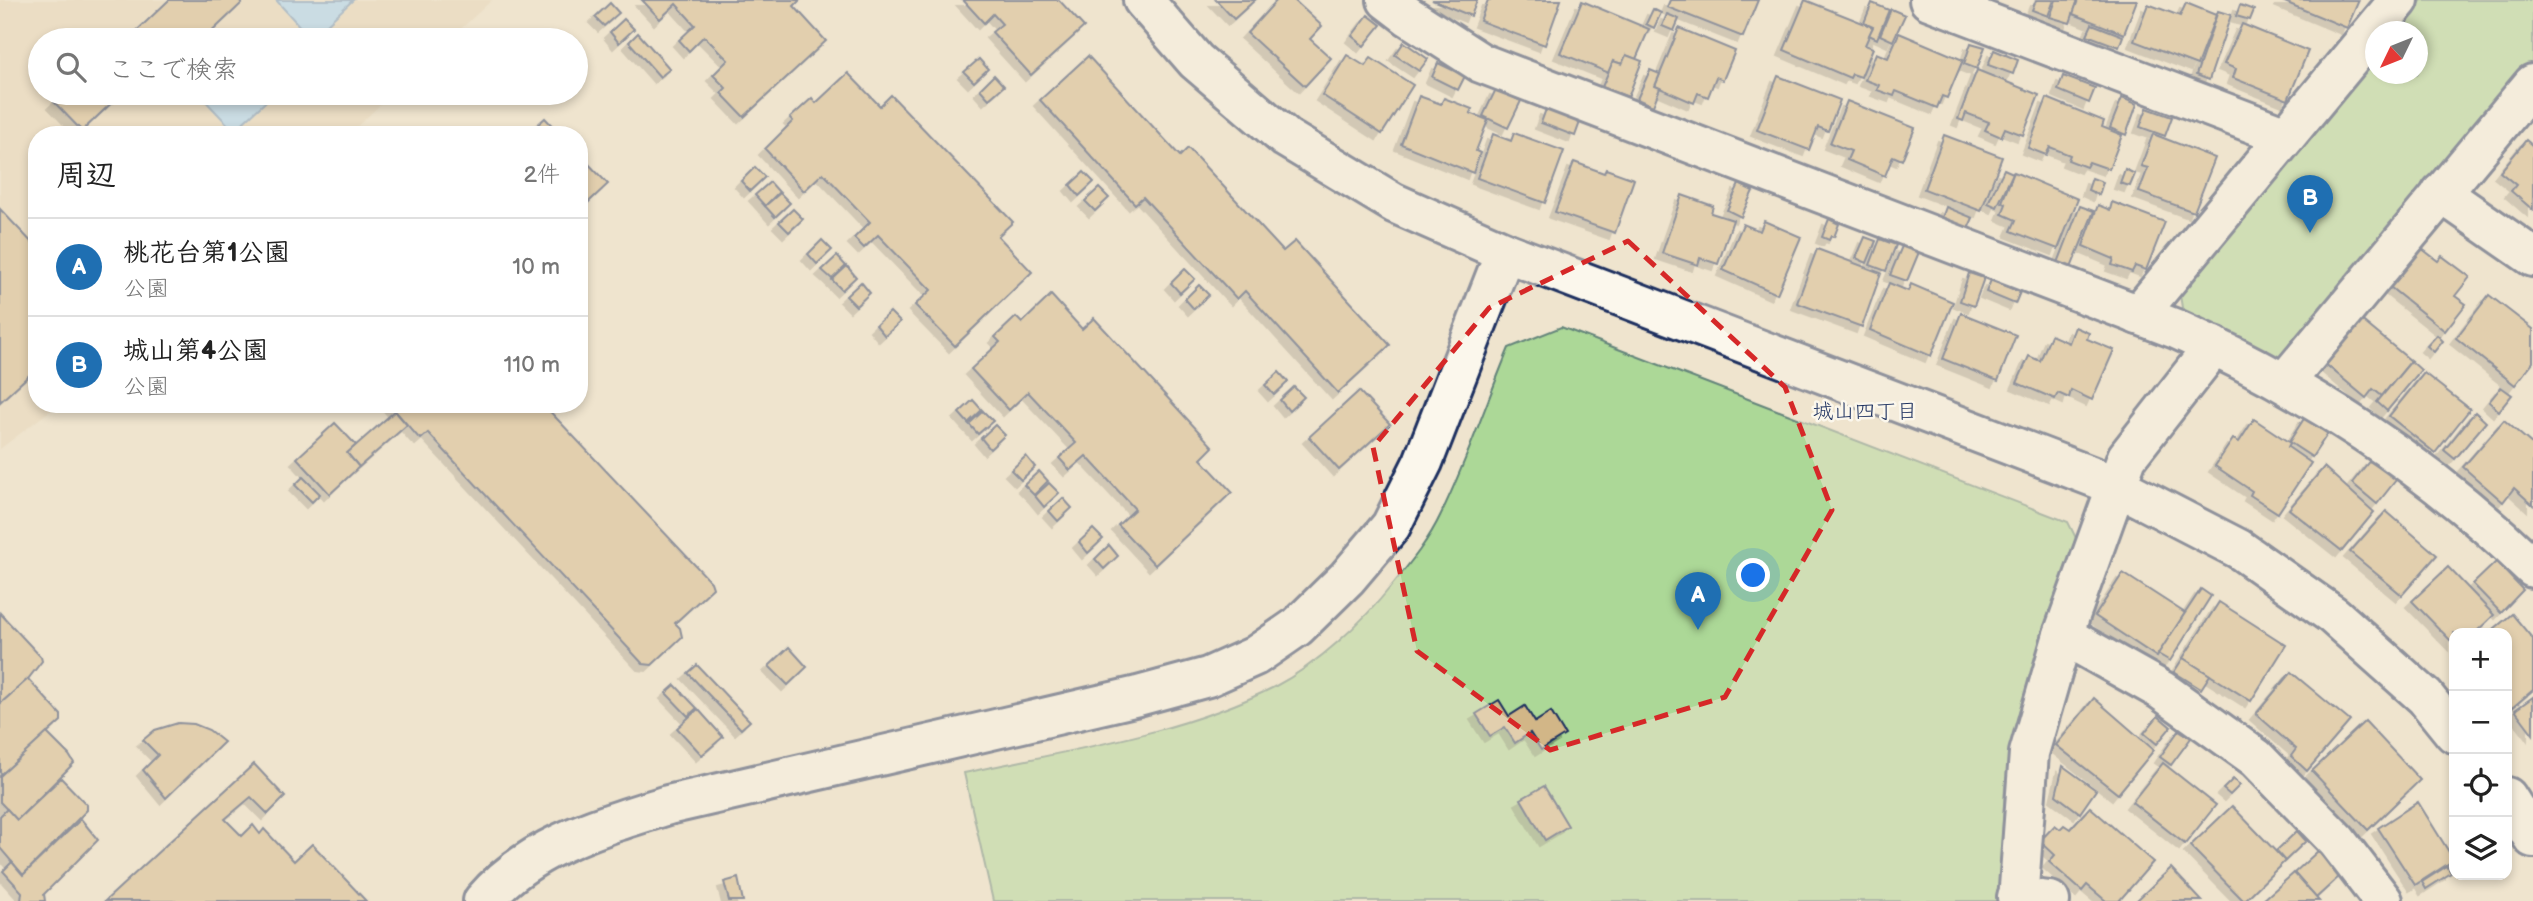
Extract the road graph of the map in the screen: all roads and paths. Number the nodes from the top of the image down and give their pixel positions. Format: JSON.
{"nodes":[{"id":1,"x":1143,"y":0,"type":"edge"},
{"id":2,"x":1387,"y":0,"type":"edge"},
{"id":3,"x":1929,"y":0,"type":"edge"},
{"id":4,"x":2399,"y":0,"type":"edge"},
{"id":5,"x":2533,"y":85,"type":"edge"},
{"id":6,"x":2286,"y":136,"type":"junction"},
{"id":7,"x":2441,"y":193,"type":"junction"},
{"id":8,"x":1505,"y":252,"type":"junction"},
{"id":9,"x":2533,"y":257,"type":"edge"},
{"id":10,"x":2138,"y":316,"type":"junction"},
{"id":11,"x":2214,"y":346,"type":"junction"},
{"id":12,"x":2285,"y":382,"type":"junction"},
{"id":13,"x":2117,"y":486,"type":"junction"},
{"id":14,"x":2533,"y":568,"type":"edge"},
{"id":15,"x":2063,"y":635,"type":"junction"},
{"id":16,"x":2449,"y":727,"type":"edge"},
{"id":17,"x":2512,"y":805,"type":"edge"},
{"id":18,"x":2533,"y":838,"type":"edge"},
{"id":19,"x":2028,"y":900,"type":"edge"},
{"id":20,"x":483,"y":901,"type":"edge"},
{"id":21,"x":2383,"y":901,"type":"edge"}],
"edges":[{"from":1,"to":8,"type":"street"},
{"from":2,"to":10,"type":"street"},
{"from":3,"to":6,"type":"street"},
{"from":4,"to":6,"type":"street"},
{"from":5,"to":7,"type":"street"},
{"from":6,"to":10,"type":"street"},
{"from":7,"to":9,"type":"street"},
{"from":7,"to":12,"type":"street"},
{"from":8,"to":13,"type":"street"},
{"from":8,"to":20,"type":"street"},
{"from":10,"to":11,"type":"street"},
{"from":11,"to":12,"type":"street"},
{"from":11,"to":13,"type":"street"},
{"from":12,"to":14,"type":"street"},
{"from":13,"to":15,"type":"street"},
{"from":13,"to":16,"type":"street"},
{"from":15,"to":19,"type":"street"},
{"from":15,"to":21,"type":"street"},
{"from":17,"to":18,"type":"street"}]}
